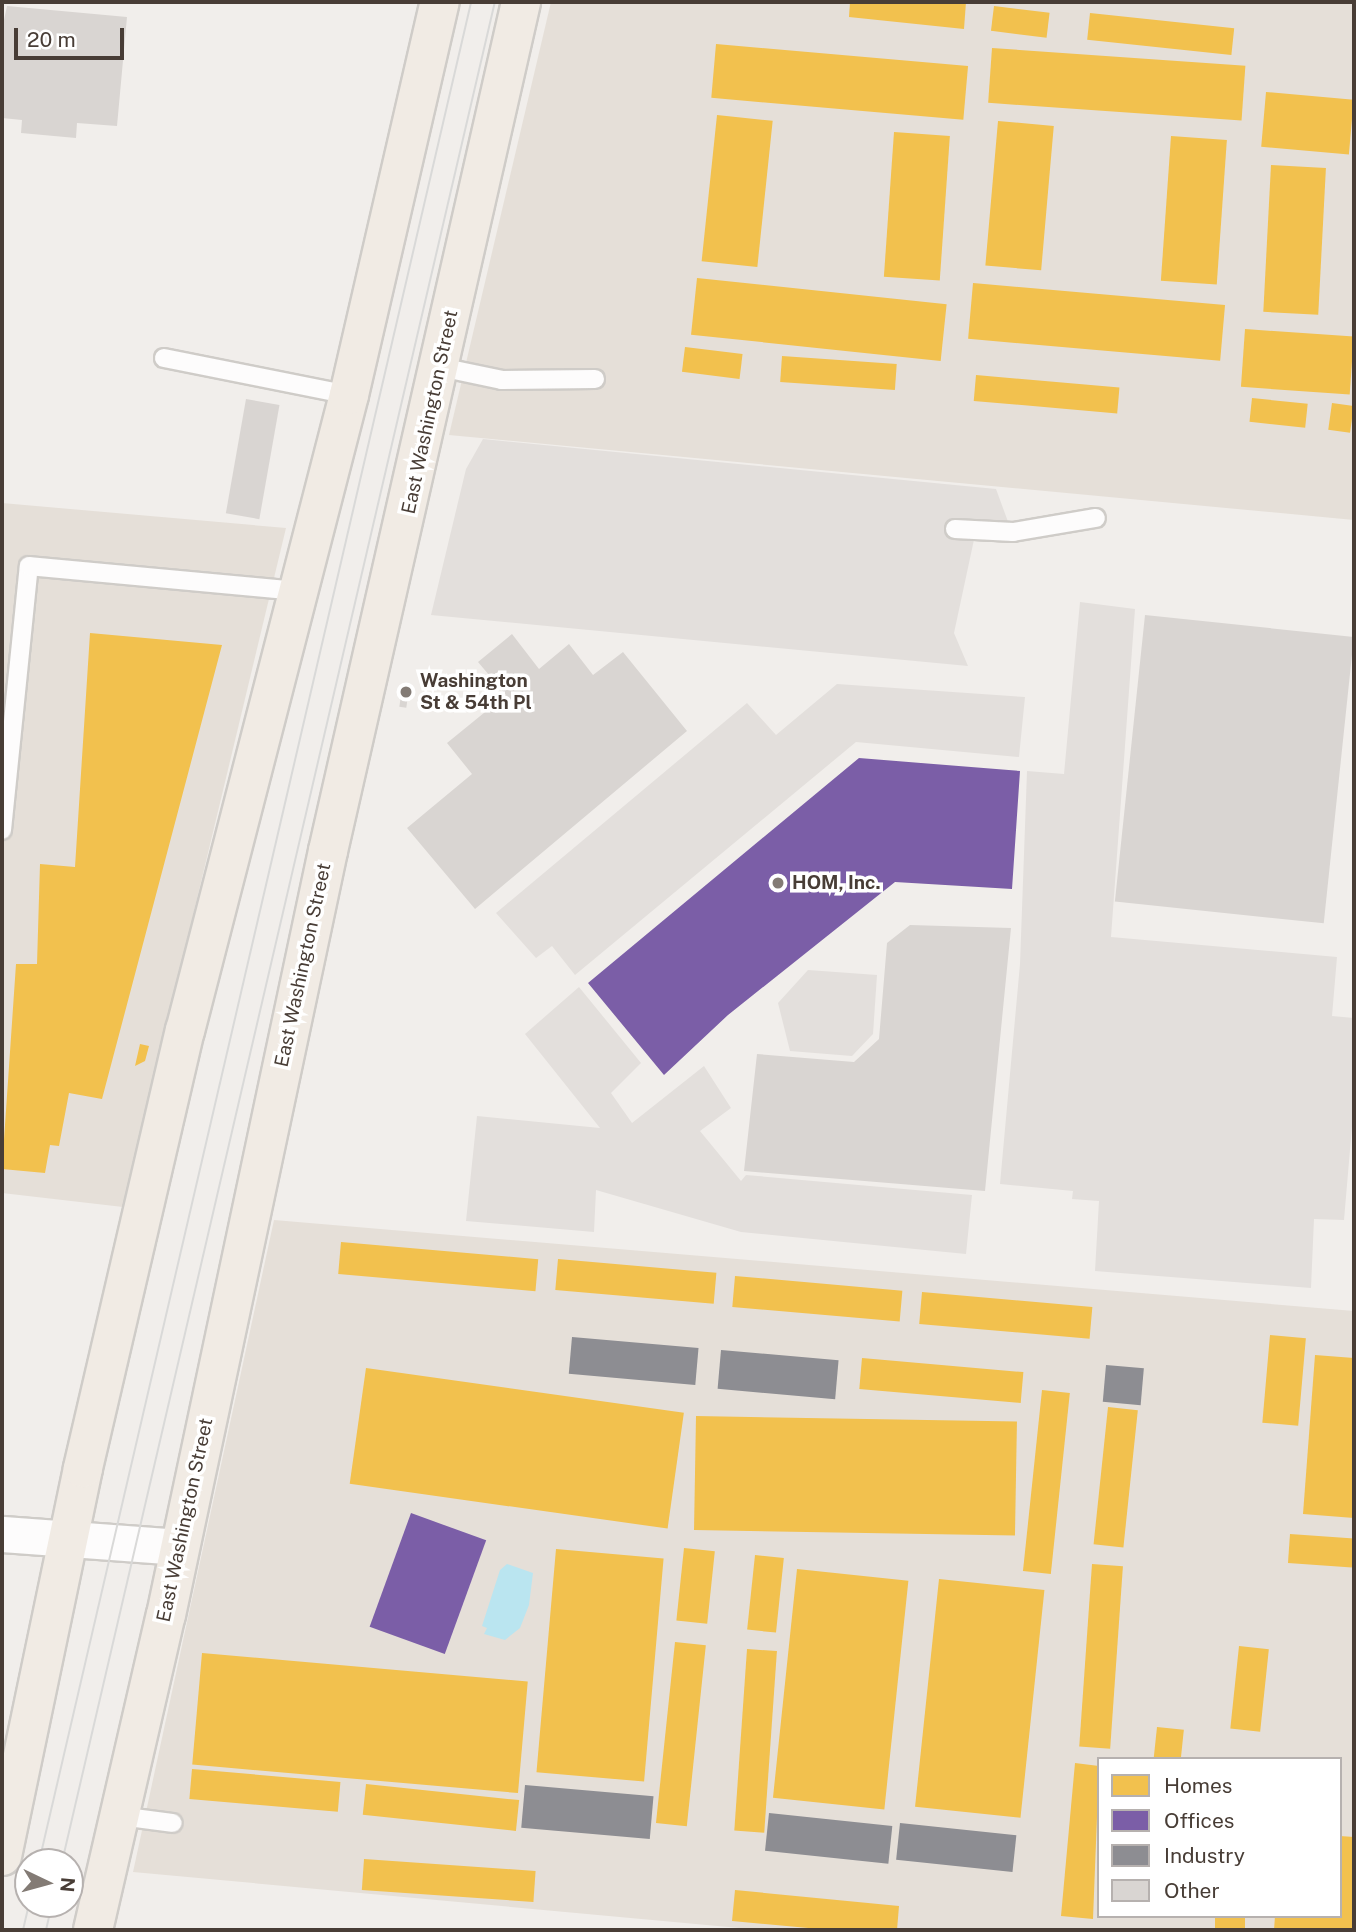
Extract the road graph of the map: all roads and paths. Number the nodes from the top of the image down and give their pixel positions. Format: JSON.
{"nodes":[{"id":1,"x":440,"y":2,"type":"edge"},
{"id":2,"x":522,"y":2,"type":"edge"},
{"id":3,"x":164,"y":358,"type":"dead end"},
{"id":4,"x":440,"y":367,"type":"junction"},
{"id":5,"x":596,"y":379,"type":"dead end"},
{"id":6,"x":349,"y":395,"type":"junction"},
{"id":7,"x":1096,"y":518,"type":"dead end"},
{"id":8,"x":955,"y":529,"type":"dead end"},
{"id":9,"x":297,"y":591,"type":"junction"},
{"id":10,"x":9,"y":688,"type":"edge"},
{"id":11,"x":2,"y":830,"type":"edge"},
{"id":12,"x":2,"y":1534,"type":"edge"},
{"id":13,"x":69,"y":1539,"type":"junction"},
{"id":14,"x":180,"y":1546,"type":"junction"},
{"id":15,"x":7,"y":1803,"type":"edge"},
{"id":16,"x":120,"y":1816,"type":"junction"},
{"id":17,"x":173,"y":1823,"type":"dead end"},
{"id":18,"x":2,"y":1856,"type":"edge"},
{"id":19,"x":93,"y":1930,"type":"edge"}],
"edges":[{"from":1,"to":6,"type":"main road"},
{"from":2,"to":4,"type":"main road","name":"East Washington Street"},
{"from":3,"to":6,"type":"lane"},
{"from":4,"to":5,"type":"lane"},
{"from":4,"to":14,"type":"main road","name":"East Washington Street"},
{"from":6,"to":9,"type":"main road"},
{"from":7,"to":8,"type":"lane"},
{"from":9,"to":10,"type":"lane"},
{"from":9,"to":13,"type":"main road"},
{"from":10,"to":11,"type":"lane"},
{"from":12,"to":13,"type":"street"},
{"from":13,"to":14,"type":"street"},
{"from":13,"to":15,"type":"main road"},
{"from":14,"to":16,"type":"main road","name":"East Washington Street"},
{"from":15,"to":18,"type":"main road"},
{"from":16,"to":17,"type":"lane"},
{"from":16,"to":19,"type":"main road","name":"East Washington Street"}]}
